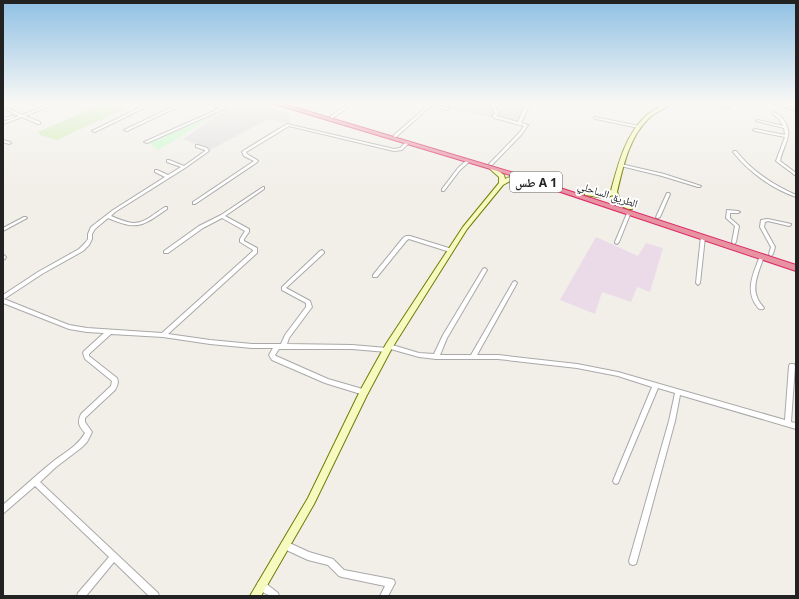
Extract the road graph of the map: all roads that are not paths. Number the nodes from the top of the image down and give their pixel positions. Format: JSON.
{"nodes":[{"id":1,"x":171,"y":131,"type":"edge"},
{"id":2,"x":278,"y":131,"type":"edge"},
{"id":3,"x":313,"y":131,"type":"edge"},
{"id":4,"x":370,"y":131,"type":"edge"},
{"id":5,"x":378,"y":131,"type":"edge"},
{"id":6,"x":401,"y":131,"type":"edge"},
{"id":7,"x":522,"y":131,"type":"edge"},
{"id":8,"x":637,"y":131,"type":"edge"},
{"id":9,"x":760,"y":131,"type":"edge"},
{"id":10,"x":785,"y":131,"type":"edge"},
{"id":11,"x":395,"y":136,"type":"junction"},
{"id":12,"x":786,"y":136,"type":"junction"},
{"id":13,"x":3,"y":142,"type":"edge"},
{"id":14,"x":146,"y":142,"type":"dead end"},
{"id":15,"x":408,"y":142,"type":"junction"},
{"id":16,"x":9,"y":143,"type":"dead end"},
{"id":17,"x":197,"y":146,"type":"dead end"},
{"id":18,"x":735,"y":152,"type":"dead end"},
{"id":19,"x":168,"y":161,"type":"dead end"},
{"id":20,"x":468,"y":161,"type":"junction"},
{"id":21,"x":622,"y":165,"type":"junction"},
{"id":22,"x":184,"y":166,"type":"junction"},
{"id":23,"x":492,"y":166,"type":"junction"},
{"id":24,"x":156,"y":171,"type":"dead end"},
{"id":25,"x":796,"y":175,"type":"edge"},
{"id":26,"x":168,"y":177,"type":"junction"},
{"id":27,"x":523,"y":178,"type":"junction"},
{"id":28,"x":502,"y":183,"type":"junction"},
{"id":29,"x":699,"y":186,"type":"dead end"},
{"id":30,"x":263,"y":188,"type":"dead end"},
{"id":31,"x":443,"y":190,"type":"dead end"},
{"id":32,"x":614,"y":192,"type":"junction"},
{"id":33,"x":587,"y":194,"type":"junction"},
{"id":34,"x":668,"y":194,"type":"dead end"},
{"id":35,"x":796,"y":196,"type":"edge"},
{"id":36,"x":194,"y":203,"type":"dead end"},
{"id":37,"x":166,"y":208,"type":"dead end"},
{"id":38,"x":630,"y":210,"type":"junction"},
{"id":39,"x":738,"y":212,"type":"dead end"},
{"id":40,"x":108,"y":216,"type":"junction"},
{"id":41,"x":222,"y":216,"type":"junction"},
{"id":42,"x":658,"y":217,"type":"junction"},
{"id":43,"x":25,"y":218,"type":"dead end"},
{"id":44,"x":789,"y":225,"type":"dead end"},
{"id":45,"x":3,"y":230,"type":"edge"},
{"id":46,"x":703,"y":237,"type":"junction"},
{"id":47,"x":617,"y":242,"type":"dead end"},
{"id":48,"x":734,"y":242,"type":"junction"},
{"id":49,"x":450,"y":250,"type":"junction"},
{"id":50,"x":166,"y":252,"type":"dead end"},
{"id":51,"x":322,"y":252,"type":"dead end"},
{"id":52,"x":771,"y":254,"type":"junction"},
{"id":53,"x":762,"y":256,"type":"junction"},
{"id":54,"x":796,"y":263,"type":"edge"},
{"id":55,"x":796,"y":268,"type":"edge"},
{"id":56,"x":485,"y":270,"type":"dead end"},
{"id":57,"x":375,"y":276,"type":"dead end"},
{"id":58,"x":515,"y":283,"type":"dead end"},
{"id":59,"x":698,"y":283,"type":"dead end"},
{"id":60,"x":3,"y":300,"type":"edge"},
{"id":61,"x":761,"y":308,"type":"dead end"},
{"id":62,"x":110,"y":332,"type":"junction"},
{"id":63,"x":162,"y":335,"type":"junction"},
{"id":64,"x":281,"y":346,"type":"junction"},
{"id":65,"x":388,"y":348,"type":"junction"},
{"id":66,"x":473,"y":356,"type":"junction"},
{"id":67,"x":436,"y":358,"type":"junction"},
{"id":68,"x":792,"y":366,"type":"dead end"},
{"id":69,"x":656,"y":385,"type":"junction"},
{"id":70,"x":678,"y":391,"type":"junction"},
{"id":71,"x":364,"y":392,"type":"junction"},
{"id":72,"x":788,"y":423,"type":"junction"},
{"id":73,"x":796,"y":426,"type":"edge"},
{"id":74,"x":616,"y":481,"type":"dead end"},
{"id":75,"x":36,"y":482,"type":"junction"},
{"id":76,"x":3,"y":510,"type":"edge"},
{"id":77,"x":285,"y":545,"type":"junction"},
{"id":78,"x":114,"y":557,"type":"junction"},
{"id":79,"x":633,"y":561,"type":"dead end"},
{"id":80,"x":261,"y":585,"type":"junction"},
{"id":81,"x":81,"y":596,"type":"edge"},
{"id":82,"x":154,"y":596,"type":"edge"},
{"id":83,"x":255,"y":596,"type":"edge"},
{"id":84,"x":275,"y":596,"type":"edge"},
{"id":85,"x":384,"y":596,"type":"edge"}],
"edges":[{"from":1,"to":14,"type":"street"},
{"from":2,"to":36,"type":"street"},
{"from":3,"to":15,"type":"street"},
{"from":4,"to":15,"type":"highway","name":"الطريق الساحلي","number":"طس A 1"},
{"from":5,"to":11,"type":"highway","name":"الطريق الساحلي","number":"طس A 1"},
{"from":6,"to":11,"type":"street"},
{"from":7,"to":23,"type":"street"},
{"from":8,"to":21,"type":"street"},
{"from":9,"to":12,"type":"street"},
{"from":10,"to":12,"type":"street"},
{"from":11,"to":23,"type":"highway","name":"الطريق الساحلي","number":"طس A 1"},
{"from":12,"to":25,"type":"street"},
{"from":13,"to":16,"type":"street"},
{"from":15,"to":20,"type":"highway","name":"الطريق الساحلي","number":"طس A 1"},
{"from":17,"to":22,"type":"street"},
{"from":18,"to":35,"type":"street"},
{"from":19,"to":22,"type":"street"},
{"from":20,"to":23,"type":"highway","name":"الطريق الساحلي","number":"طس A 1"},
{"from":20,"to":31,"type":"street"},
{"from":21,"to":29,"type":"street"},
{"from":21,"to":32,"type":"street"},
{"from":22,"to":26,"type":"street"},
{"from":23,"to":27,"type":"highway","name":"الطريق الساحلي","number":"طس A 1"},
{"from":23,"to":28,"type":"street"},
{"from":23,"to":33,"type":"highway","name":"الطريق الساحلي","number":"طس A 1"},
{"from":24,"to":26,"type":"street"},
{"from":26,"to":40,"type":"street"},
{"from":27,"to":28,"type":"street"},
{"from":27,"to":38,"type":"highway","name":"الطريق الساحلي","number":"طس A 1"},
{"from":28,"to":49,"type":"street"},
{"from":30,"to":41,"type":"street"},
{"from":32,"to":33,"type":"street"},
{"from":32,"to":38,"type":"street"},
{"from":33,"to":38,"type":"highway","name":"الطريق الساحلي","number":"طس A 1"},
{"from":34,"to":42,"type":"street"},
{"from":37,"to":40,"type":"street"},
{"from":38,"to":42,"type":"highway","name":"الطريق الساحلي","number":"طس A 1"},
{"from":38,"to":46,"type":"highway","name":"الطريق الساحلي","number":"طس A 1"},
{"from":38,"to":47,"type":"street"},
{"from":39,"to":48,"type":"street"},
{"from":40,"to":60,"type":"street"},
{"from":41,"to":50,"type":"street"},
{"from":41,"to":63,"type":"street"},
{"from":42,"to":48,"type":"highway","name":"الطريق الساحلي","number":"طس A 1"},
{"from":43,"to":45,"type":"street"},
{"from":44,"to":52,"type":"street"},
{"from":46,"to":53,"type":"highway","name":"الطريق الساحلي","number":"طس A 1"},
{"from":46,"to":59,"type":"street"},
{"from":48,"to":52,"type":"highway","name":"الطريق الساحلي","number":"طس A 1"},
{"from":49,"to":57,"type":"street"},
{"from":49,"to":65,"type":"street"},
{"from":51,"to":64,"type":"street"},
{"from":52,"to":54,"type":"highway","name":"الطريق الساحلي","number":"طس A 1"},
{"from":53,"to":55,"type":"highway","name":"الطريق الساحلي","number":"طس A 1"},
{"from":53,"to":61,"type":"street"},
{"from":56,"to":67,"type":"street"},
{"from":58,"to":66,"type":"street"},
{"from":60,"to":62,"type":"street"},
{"from":62,"to":63,"type":"street"},
{"from":62,"to":75,"type":"street"},
{"from":63,"to":64,"type":"street"},
{"from":64,"to":65,"type":"street"},
{"from":64,"to":71,"type":"street"},
{"from":65,"to":67,"type":"street"},
{"from":65,"to":71,"type":"street"},
{"from":66,"to":67,"type":"street"},
{"from":66,"to":69,"type":"street"},
{"from":68,"to":72,"type":"street"},
{"from":69,"to":70,"type":"street"},
{"from":69,"to":74,"type":"street"},
{"from":70,"to":72,"type":"street"},
{"from":70,"to":79,"type":"street"},
{"from":71,"to":77,"type":"street"},
{"from":72,"to":73,"type":"street"},
{"from":75,"to":76,"type":"street"},
{"from":75,"to":78,"type":"street"},
{"from":77,"to":80,"type":"street"},
{"from":77,"to":85,"type":"street"},
{"from":78,"to":81,"type":"street"},
{"from":78,"to":82,"type":"street"},
{"from":80,"to":83,"type":"street"},
{"from":80,"to":84,"type":"street"}]}
